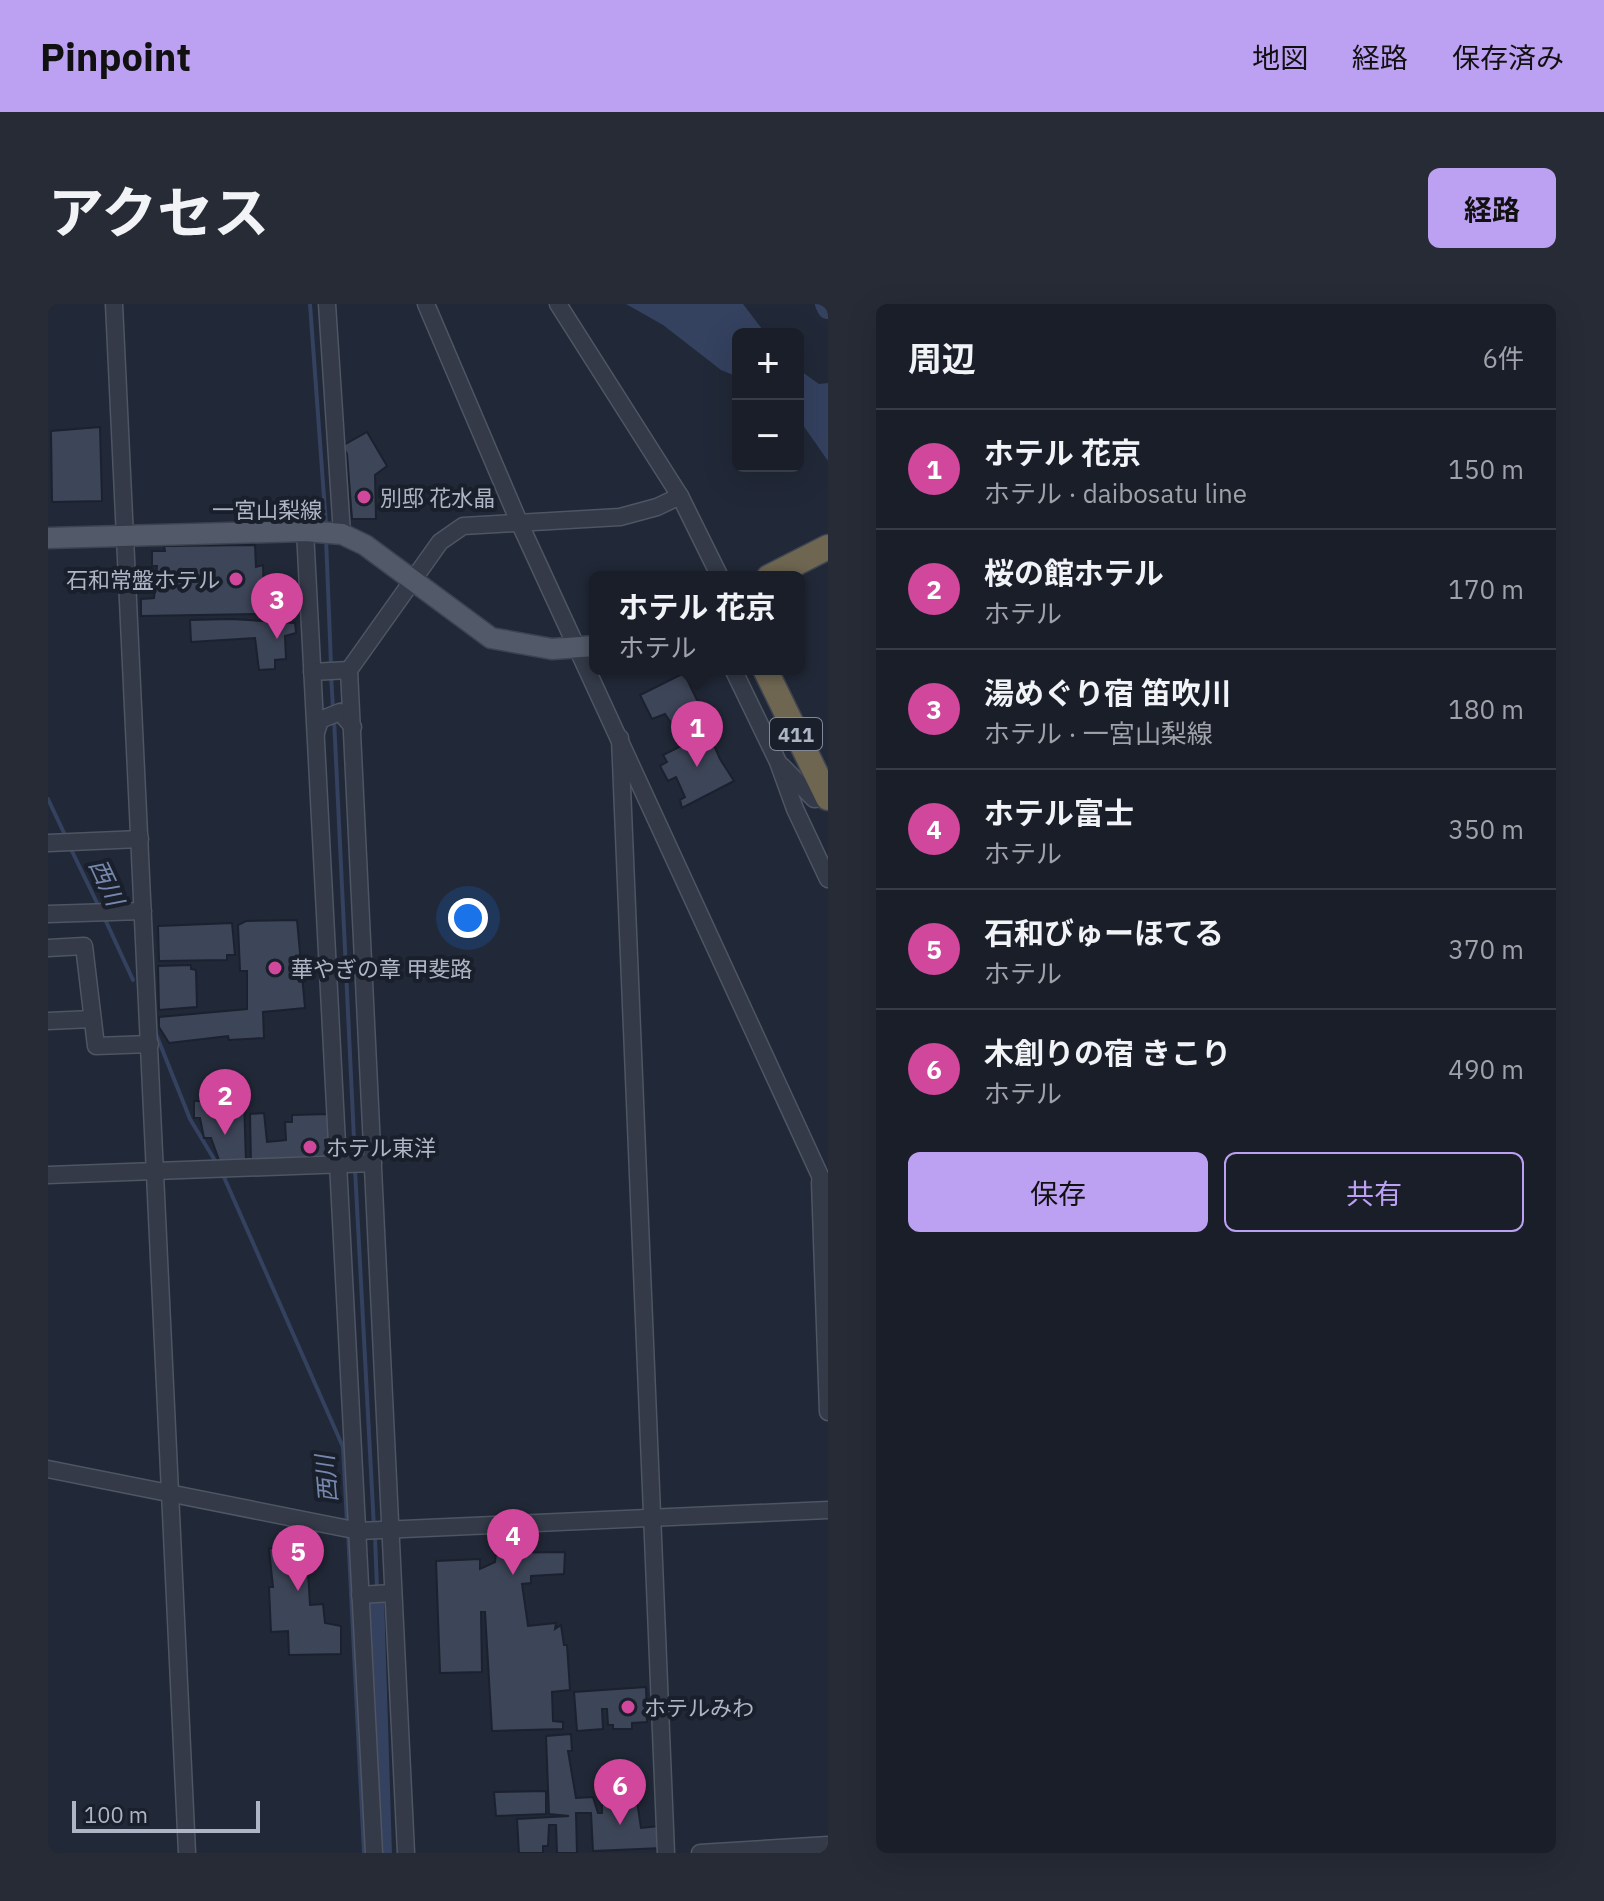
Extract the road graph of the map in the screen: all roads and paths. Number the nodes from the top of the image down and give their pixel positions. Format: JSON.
{"nodes":[{"id":1,"x":114,"y":304,"type":"edge"},
{"id":2,"x":327,"y":304,"type":"edge"},
{"id":3,"x":426,"y":304,"type":"edge"},
{"id":4,"x":558,"y":304,"type":"edge"},
{"id":5,"x":680,"y":496,"type":"junction"},
{"id":6,"x":519,"y":522,"type":"junction"},
{"id":7,"x":323,"y":532,"type":"junction"},
{"id":8,"x":125,"y":534,"type":"junction"},
{"id":9,"x":48,"y":538,"type":"edge"},
{"id":10,"x":828,"y":547,"type":"edge"},
{"id":11,"x":717,"y":571,"type":"edge"},
{"id":12,"x":781,"y":571,"type":"edge"},
{"id":13,"x":412,"y":583,"type":"junction"},
{"id":14,"x":586,"y":648,"type":"edge"},
{"id":15,"x":330,"y":671,"type":"junction"},
{"id":16,"x":596,"y":675,"type":"edge"},
{"id":17,"x":736,"y":675,"type":"edge"},
{"id":18,"x":768,"y":675,"type":"edge"},
{"id":19,"x":353,"y":727,"type":"junction"},
{"id":20,"x":316,"y":734,"type":"junction"},
{"id":21,"x":620,"y":738,"type":"junction"},
{"id":22,"x":778,"y":762,"type":"junction"},
{"id":23,"x":828,"y":798,"type":"edge"},
{"id":24,"x":140,"y":839,"type":"junction"},
{"id":25,"x":48,"y":843,"type":"edge"},
{"id":26,"x":828,"y":879,"type":"edge"},
{"id":27,"x":143,"y":911,"type":"junction"},
{"id":28,"x":48,"y":914,"type":"edge"},
{"id":29,"x":48,"y":948,"type":"edge"},
{"id":30,"x":92,"y":1019,"type":"junction"},
{"id":31,"x":48,"y":1021,"type":"edge"},
{"id":32,"x":150,"y":1044,"type":"junction"},
{"id":33,"x":373,"y":1163,"type":"junction"},
{"id":34,"x":339,"y":1164,"type":"junction"},
{"id":35,"x":156,"y":1171,"type":"junction"},
{"id":36,"x":48,"y":1175,"type":"edge"},
{"id":37,"x":820,"y":1176,"type":"junction"},
{"id":38,"x":828,"y":1193,"type":"edge"},
{"id":39,"x":828,"y":1412,"type":"edge"},
{"id":40,"x":48,"y":1469,"type":"edge"},
{"id":41,"x":172,"y":1494,"type":"junction"},
{"id":42,"x":828,"y":1510,"type":"edge"},
{"id":43,"x":654,"y":1518,"type":"junction"},
{"id":44,"x":352,"y":1529,"type":"junction"},
{"id":45,"x":385,"y":1530,"type":"junction"},
{"id":46,"x":388,"y":1593,"type":"junction"},
{"id":47,"x":363,"y":1594,"type":"junction"},
{"id":48,"x":828,"y":1845,"type":"edge"},
{"id":49,"x":187,"y":1853,"type":"edge"},
{"id":50,"x":374,"y":1853,"type":"edge"},
{"id":51,"x":406,"y":1853,"type":"edge"},
{"id":52,"x":666,"y":1853,"type":"edge"},
{"id":53,"x":700,"y":1853,"type":"edge"}],
"edges":[{"from":1,"to":8,"type":"street"},
{"from":2,"to":7,"type":"street"},
{"from":3,"to":6,"type":"street"},
{"from":4,"to":5,"type":"street"},
{"from":5,"to":6,"type":"street"},
{"from":5,"to":11,"type":"street"},
{"from":6,"to":13,"type":"street"},
{"from":6,"to":14,"type":"street"},
{"from":7,"to":8,"type":"main road","name":"一宮山梨線"},
{"from":7,"to":13,"type":"main road","name":"一宮山梨線"},
{"from":7,"to":15,"type":"street"},
{"from":8,"to":9,"type":"main road","name":"一宮山梨線"},
{"from":8,"to":24,"type":"street"},
{"from":10,"to":12,"type":"highway"},
{"from":13,"to":14,"type":"main road","name":"一宮山梨線"},
{"from":13,"to":15,"type":"street"},
{"from":15,"to":19,"type":"street"},
{"from":15,"to":20,"type":"street"},
{"from":16,"to":21,"type":"street"},
{"from":17,"to":22,"type":"street"},
{"from":18,"to":23,"type":"highway","number":"411"},
{"from":19,"to":20,"type":"street"},
{"from":19,"to":33,"type":"street"},
{"from":20,"to":34,"type":"street"},
{"from":21,"to":37,"type":"street"},
{"from":21,"to":43,"type":"street"},
{"from":22,"to":23,"type":"street"},
{"from":22,"to":26,"type":"street"},
{"from":24,"to":25,"type":"street"},
{"from":24,"to":27,"type":"street"},
{"from":27,"to":28,"type":"street"},
{"from":27,"to":32,"type":"street"},
{"from":29,"to":30,"type":"street"},
{"from":30,"to":31,"type":"street"},
{"from":30,"to":32,"type":"street"},
{"from":32,"to":35,"type":"street"},
{"from":33,"to":34,"type":"street"},
{"from":33,"to":45,"type":"street"},
{"from":34,"to":35,"type":"street"},
{"from":34,"to":44,"type":"street"},
{"from":35,"to":36,"type":"street"},
{"from":35,"to":41,"type":"street"},
{"from":37,"to":38,"type":"street"},
{"from":37,"to":39,"type":"street"},
{"from":40,"to":41,"type":"street"},
{"from":41,"to":44,"type":"street"},
{"from":41,"to":49,"type":"street"},
{"from":42,"to":43,"type":"street"},
{"from":43,"to":45,"type":"street"},
{"from":43,"to":52,"type":"street"},
{"from":44,"to":45,"type":"street"},
{"from":44,"to":47,"type":"street"},
{"from":45,"to":46,"type":"street"},
{"from":46,"to":47,"type":"street"},
{"from":46,"to":51,"type":"street"},
{"from":47,"to":50,"type":"street"},
{"from":48,"to":53,"type":"street"}]}
